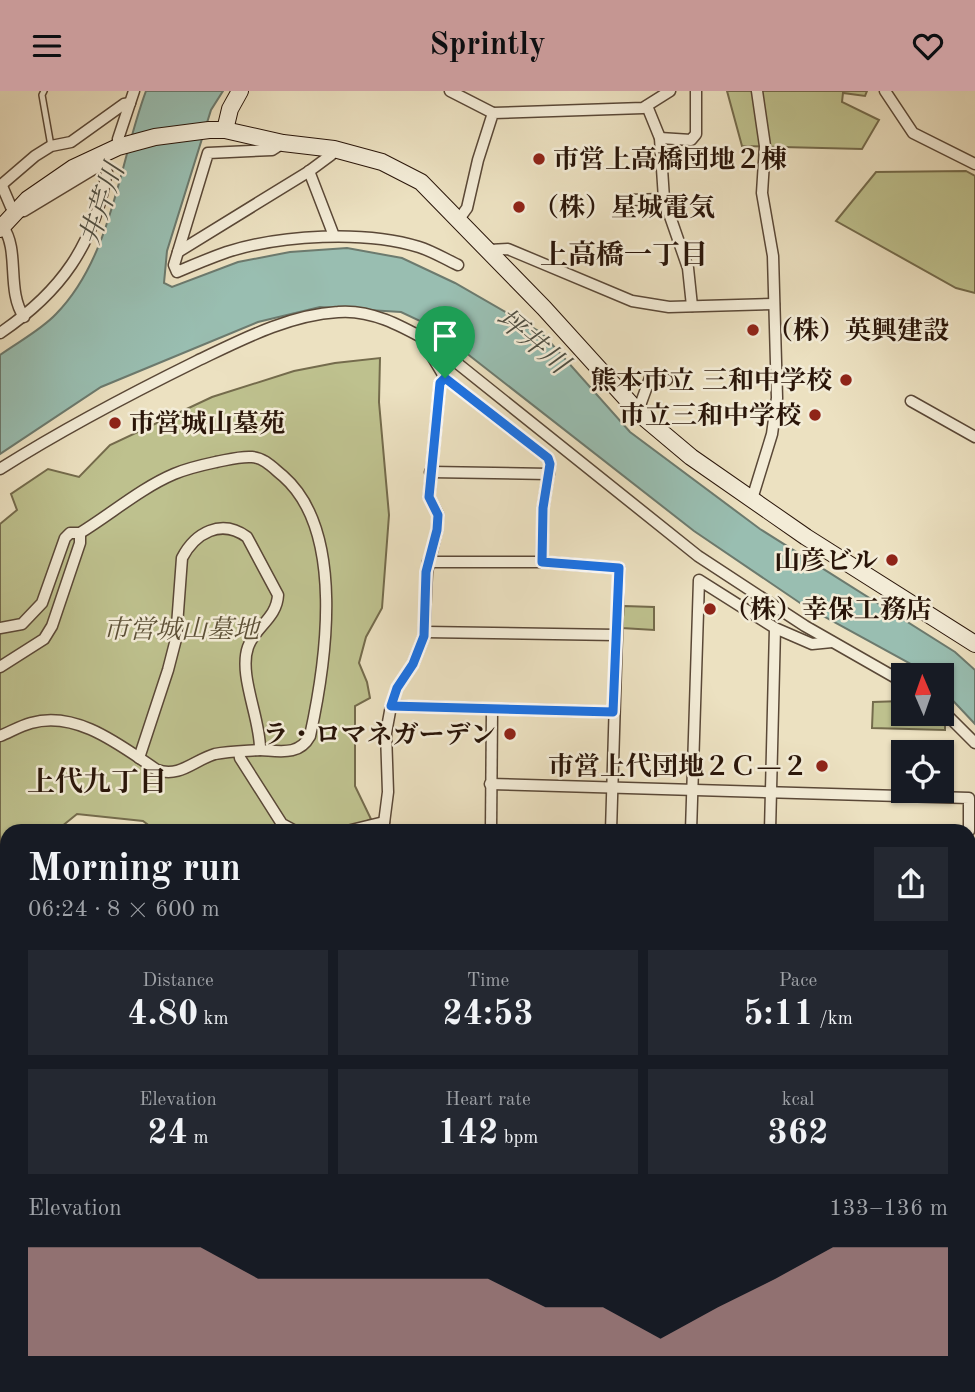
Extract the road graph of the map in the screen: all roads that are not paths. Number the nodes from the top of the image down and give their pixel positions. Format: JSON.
{"nodes":[{"id":1,"x":44,"y":91,"type":"edge"},
{"id":2,"x":134,"y":91,"type":"edge"},
{"id":3,"x":240,"y":91,"type":"edge"},
{"id":4,"x":450,"y":91,"type":"edge"},
{"id":5,"x":670,"y":91,"type":"edge"},
{"id":6,"x":696,"y":91,"type":"edge"},
{"id":7,"x":757,"y":91,"type":"edge"},
{"id":8,"x":885,"y":91,"type":"edge"},
{"id":9,"x":130,"y":103,"type":"junction"},
{"id":10,"x":648,"y":106,"type":"junction"},
{"id":11,"x":493,"y":113,"type":"junction"},
{"id":12,"x":217,"y":130,"type":"junction"},
{"id":13,"x":660,"y":138,"type":"junction"},
{"id":14,"x":283,"y":142,"type":"junction"},
{"id":15,"x":51,"y":146,"type":"junction"},
{"id":16,"x":121,"y":146,"type":"junction"},
{"id":17,"x":334,"y":149,"type":"junction"},
{"id":18,"x":975,"y":164,"type":"edge"},
{"id":19,"x":309,"y":171,"type":"junction"},
{"id":20,"x":1,"y":186,"type":"edge"},
{"id":21,"x":664,"y":199,"type":"junction"},
{"id":22,"x":629,"y":200,"type":"dead end"},
{"id":23,"x":16,"y":212,"type":"junction"},
{"id":24,"x":459,"y":219,"type":"junction"},
{"id":25,"x":1,"y":228,"type":"edge"},
{"id":26,"x":334,"y":236,"type":"junction"},
{"id":27,"x":489,"y":250,"type":"junction"},
{"id":28,"x":178,"y":252,"type":"junction"},
{"id":29,"x":458,"y":265,"type":"dead end"},
{"id":30,"x":774,"y":304,"type":"junction"},
{"id":31,"x":692,"y":306,"type":"junction"},
{"id":32,"x":24,"y":317,"type":"junction"},
{"id":33,"x":0,"y":333,"type":"edge"},
{"id":34,"x":432,"y":343,"type":"junction"},
{"id":35,"x":445,"y":378,"type":"junction"},
{"id":36,"x":667,"y":380,"type":"dead end"},
{"id":37,"x":911,"y":401,"type":"dead end"},
{"id":38,"x":638,"y":411,"type":"junction"},
{"id":39,"x":975,"y":437,"type":"edge"},
{"id":40,"x":0,"y":468,"type":"edge"},
{"id":41,"x":430,"y":472,"type":"junction"},
{"id":42,"x":548,"y":474,"type":"junction"},
{"id":43,"x":752,"y":499,"type":"junction"},
{"id":44,"x":80,"y":533,"type":"junction"},
{"id":45,"x":428,"y":562,"type":"junction"},
{"id":46,"x":542,"y":562,"type":"junction"},
{"id":47,"x":0,"y":628,"type":"edge"},
{"id":48,"x":775,"y":628,"type":"junction"},
{"id":49,"x":425,"y":632,"type":"junction"},
{"id":50,"x":616,"y":635,"type":"junction"},
{"id":51,"x":832,"y":642,"type":"junction"},
{"id":52,"x":975,"y":644,"type":"edge"},
{"id":53,"x":0,"y":667,"type":"edge"},
{"id":54,"x":891,"y":675,"type":"edge"},
{"id":55,"x":391,"y":706,"type":"junction"},
{"id":56,"x":492,"y":710,"type":"junction"},
{"id":57,"x":613,"y":712,"type":"junction"},
{"id":58,"x":954,"y":722,"type":"edge"},
{"id":59,"x":0,"y":736,"type":"edge"},
{"id":60,"x":975,"y":743,"type":"edge"},
{"id":61,"x":260,"y":750,"type":"junction"},
{"id":62,"x":239,"y":752,"type":"junction"},
{"id":63,"x":139,"y":758,"type":"junction"},
{"id":64,"x":490,"y":784,"type":"junction"},
{"id":65,"x":611,"y":787,"type":"junction"},
{"id":66,"x":692,"y":790,"type":"junction"},
{"id":67,"x":771,"y":793,"type":"junction"},
{"id":68,"x":282,"y":824,"type":"edge"},
{"id":69,"x":384,"y":824,"type":"edge"},
{"id":70,"x":491,"y":824,"type":"edge"},
{"id":71,"x":611,"y":824,"type":"edge"},
{"id":72,"x":691,"y":824,"type":"edge"},
{"id":73,"x":771,"y":824,"type":"edge"},
{"id":74,"x":969,"y":824,"type":"edge"}],
"edges":[{"from":1,"to":15,"type":"lane"},
{"from":2,"to":9,"type":"street"},
{"from":3,"to":12,"type":"street"},
{"from":4,"to":11,"type":"street"},
{"from":5,"to":10,"type":"street"},
{"from":6,"to":13,"type":"street"},
{"from":7,"to":30,"type":"street"},
{"from":8,"to":18,"type":"street"},
{"from":9,"to":15,"type":"street"},
{"from":9,"to":16,"type":"street"},
{"from":10,"to":11,"type":"street"},
{"from":10,"to":13,"type":"street"},
{"from":11,"to":24,"type":"street"},
{"from":12,"to":14,"type":"street"},
{"from":12,"to":16,"type":"street"},
{"from":13,"to":21,"type":"street"},
{"from":14,"to":17,"type":"street"},
{"from":14,"to":28,"type":"street"},
{"from":15,"to":20,"type":"street"},
{"from":16,"to":23,"type":"street"},
{"from":17,"to":19,"type":"street"},
{"from":17,"to":24,"type":"street"},
{"from":19,"to":26,"type":"street"},
{"from":19,"to":28,"type":"street"},
{"from":20,"to":23,"type":"street"},
{"from":21,"to":22,"type":"street"},
{"from":21,"to":31,"type":"street"},
{"from":23,"to":25,"type":"street"},
{"from":23,"to":32,"type":"street"},
{"from":24,"to":27,"type":"street"},
{"from":25,"to":32,"type":"street"},
{"from":26,"to":28,"type":"street"},
{"from":26,"to":29,"type":"street"},
{"from":27,"to":31,"type":"street"},
{"from":27,"to":38,"type":"street"},
{"from":30,"to":31,"type":"street"},
{"from":30,"to":43,"type":"street"},
{"from":32,"to":33,"type":"street"},
{"from":34,"to":35,"type":"street"},
{"from":34,"to":40,"type":"street"},
{"from":34,"to":51,"type":"street"},
{"from":35,"to":41,"type":"street"},
{"from":35,"to":42,"type":"street"},
{"from":36,"to":38,"type":"street"},
{"from":37,"to":39,"type":"street"},
{"from":38,"to":43,"type":"street"},
{"from":41,"to":42,"type":"street"},
{"from":41,"to":45,"type":"street"},
{"from":42,"to":46,"type":"street"},
{"from":43,"to":52,"type":"street"},
{"from":44,"to":47,"type":"street"},
{"from":44,"to":53,"type":"street"},
{"from":44,"to":61,"type":"street"},
{"from":45,"to":46,"type":"street"},
{"from":45,"to":49,"type":"street"},
{"from":46,"to":50,"type":"street"},
{"from":48,"to":51,"type":"street"},
{"from":48,"to":66,"type":"street"},
{"from":48,"to":67,"type":"street"},
{"from":49,"to":50,"type":"street"},
{"from":49,"to":55,"type":"street"},
{"from":50,"to":57,"type":"street"},
{"from":51,"to":54,"type":"street"},
{"from":55,"to":56,"type":"street"},
{"from":55,"to":69,"type":"street"},
{"from":56,"to":57,"type":"street"},
{"from":56,"to":64,"type":"street"},
{"from":57,"to":65,"type":"street"},
{"from":58,"to":60,"type":"street"},
{"from":59,"to":63,"type":"street"},
{"from":61,"to":62,"type":"street"},
{"from":61,"to":63,"type":"street"},
{"from":62,"to":63,"type":"street"},
{"from":62,"to":68,"type":"street"},
{"from":64,"to":65,"type":"street"},
{"from":64,"to":70,"type":"street"},
{"from":65,"to":66,"type":"street"},
{"from":65,"to":71,"type":"street"},
{"from":66,"to":67,"type":"street"},
{"from":66,"to":72,"type":"street"},
{"from":67,"to":73,"type":"street"},
{"from":67,"to":74,"type":"street"}]}
